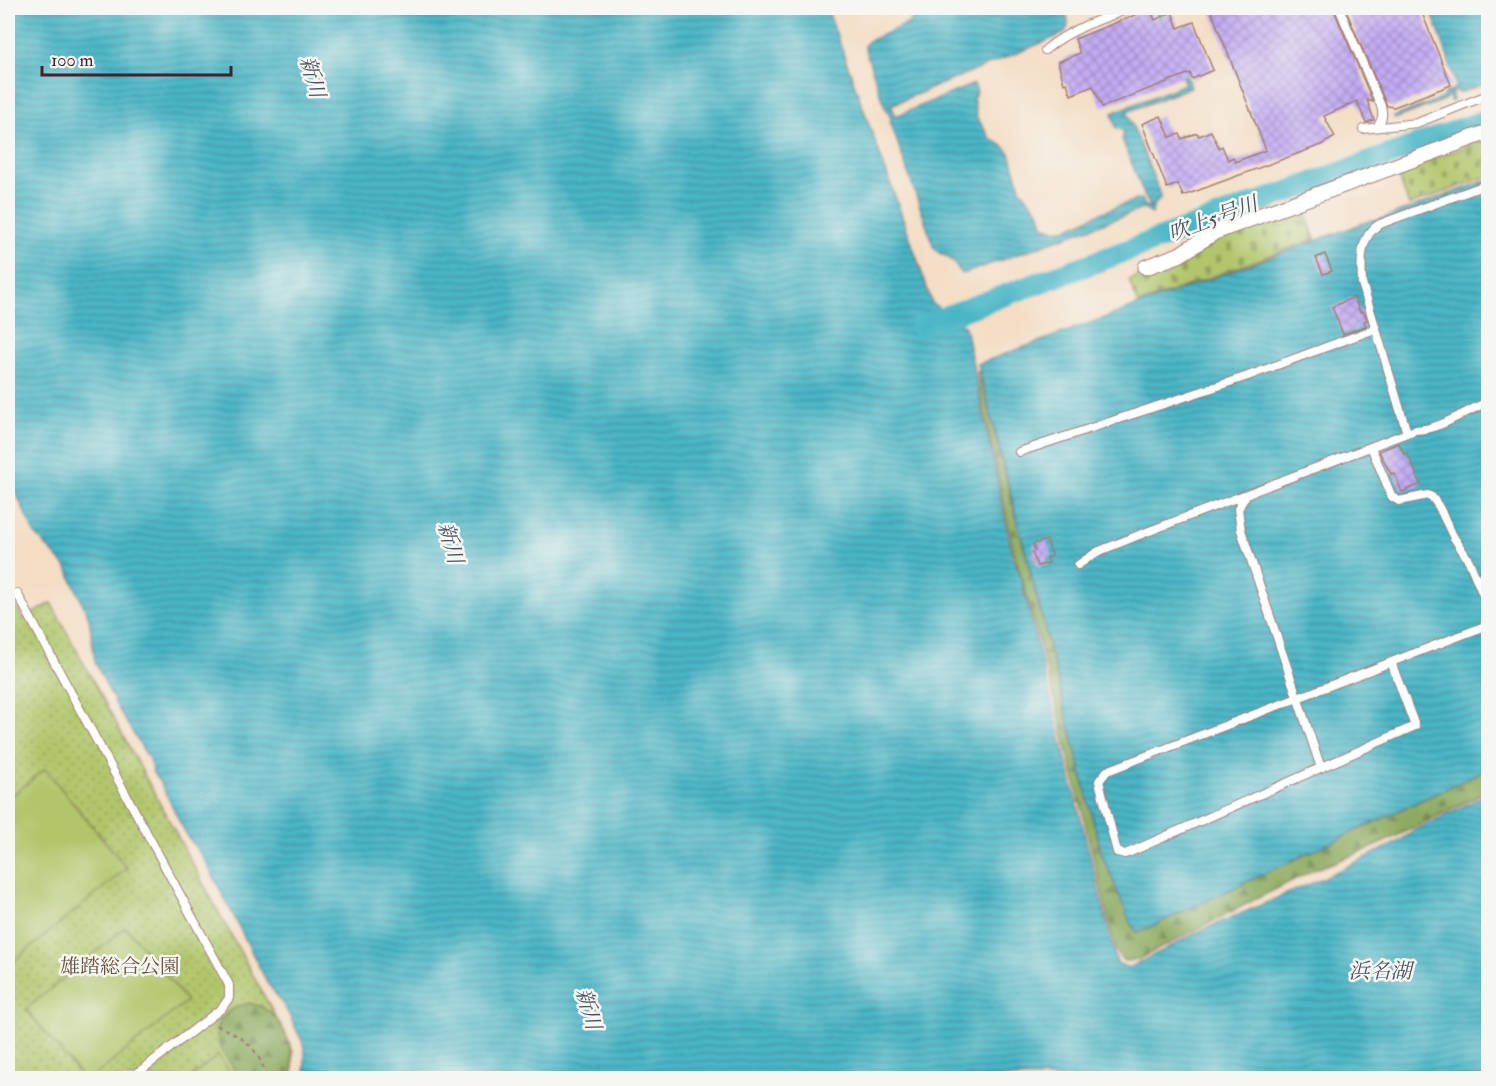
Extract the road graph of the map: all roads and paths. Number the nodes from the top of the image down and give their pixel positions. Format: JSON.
{"nodes":[{"id":1,"x":1132,"y":8,"type":"edge"},
{"id":2,"x":1339,"y":8,"type":"edge"},
{"id":3,"x":1045,"y":50,"type":"dead end"},
{"id":4,"x":1488,"y":95,"type":"edge"},
{"id":5,"x":1378,"y":126,"type":"junction"},
{"id":6,"x":1363,"y":129,"type":"dead end"},
{"id":7,"x":1488,"y":132,"type":"edge"},
{"id":8,"x":1488,"y":184,"type":"edge"},
{"id":9,"x":1146,"y":267,"type":"dead end"},
{"id":10,"x":1374,"y":329,"type":"junction"},
{"id":11,"x":1488,"y":402,"type":"edge"},
{"id":12,"x":1407,"y":433,"type":"junction"},
{"id":13,"x":1371,"y":447,"type":"junction"},
{"id":14,"x":1019,"y":452,"type":"dead end"},
{"id":15,"x":1246,"y":495,"type":"junction"},
{"id":16,"x":1078,"y":565,"type":"dead end"},
{"id":17,"x":8,"y":598,"type":"edge"},
{"id":18,"x":1488,"y":607,"type":"edge"},
{"id":19,"x":1488,"y":625,"type":"edge"},
{"id":20,"x":1391,"y":662,"type":"junction"},
{"id":21,"x":1297,"y":698,"type":"junction"},
{"id":22,"x":1321,"y":768,"type":"junction"},
{"id":23,"x":205,"y":1020,"type":"junction"},
{"id":24,"x":131,"y":1078,"type":"edge"},
{"id":25,"x":267,"y":1078,"type":"edge"}],
"edges":[{"from":1,"to":3,"type":"lane"},
{"from":2,"to":5,"type":"lane"},
{"from":4,"to":5,"type":"lane"},
{"from":5,"to":6,"type":"lane"},
{"from":7,"to":9,"type":"street"},
{"from":8,"to":10,"type":"lane"},
{"from":10,"to":12,"type":"lane"},
{"from":10,"to":14,"type":"lane"},
{"from":11,"to":12,"type":"lane"},
{"from":12,"to":13,"type":"lane"},
{"from":13,"to":15,"type":"lane"},
{"from":13,"to":18,"type":"lane"},
{"from":15,"to":16,"type":"lane"},
{"from":15,"to":21,"type":"lane"},
{"from":17,"to":23,"type":"lane"},
{"from":19,"to":20,"type":"lane"},
{"from":20,"to":21,"type":"lane"},
{"from":20,"to":22,"type":"lane"},
{"from":21,"to":22,"type":"lane"},
{"from":21,"to":22,"type":"lane"},
{"from":23,"to":24,"type":"lane"},
{"from":23,"to":25,"type":"path"}]}
